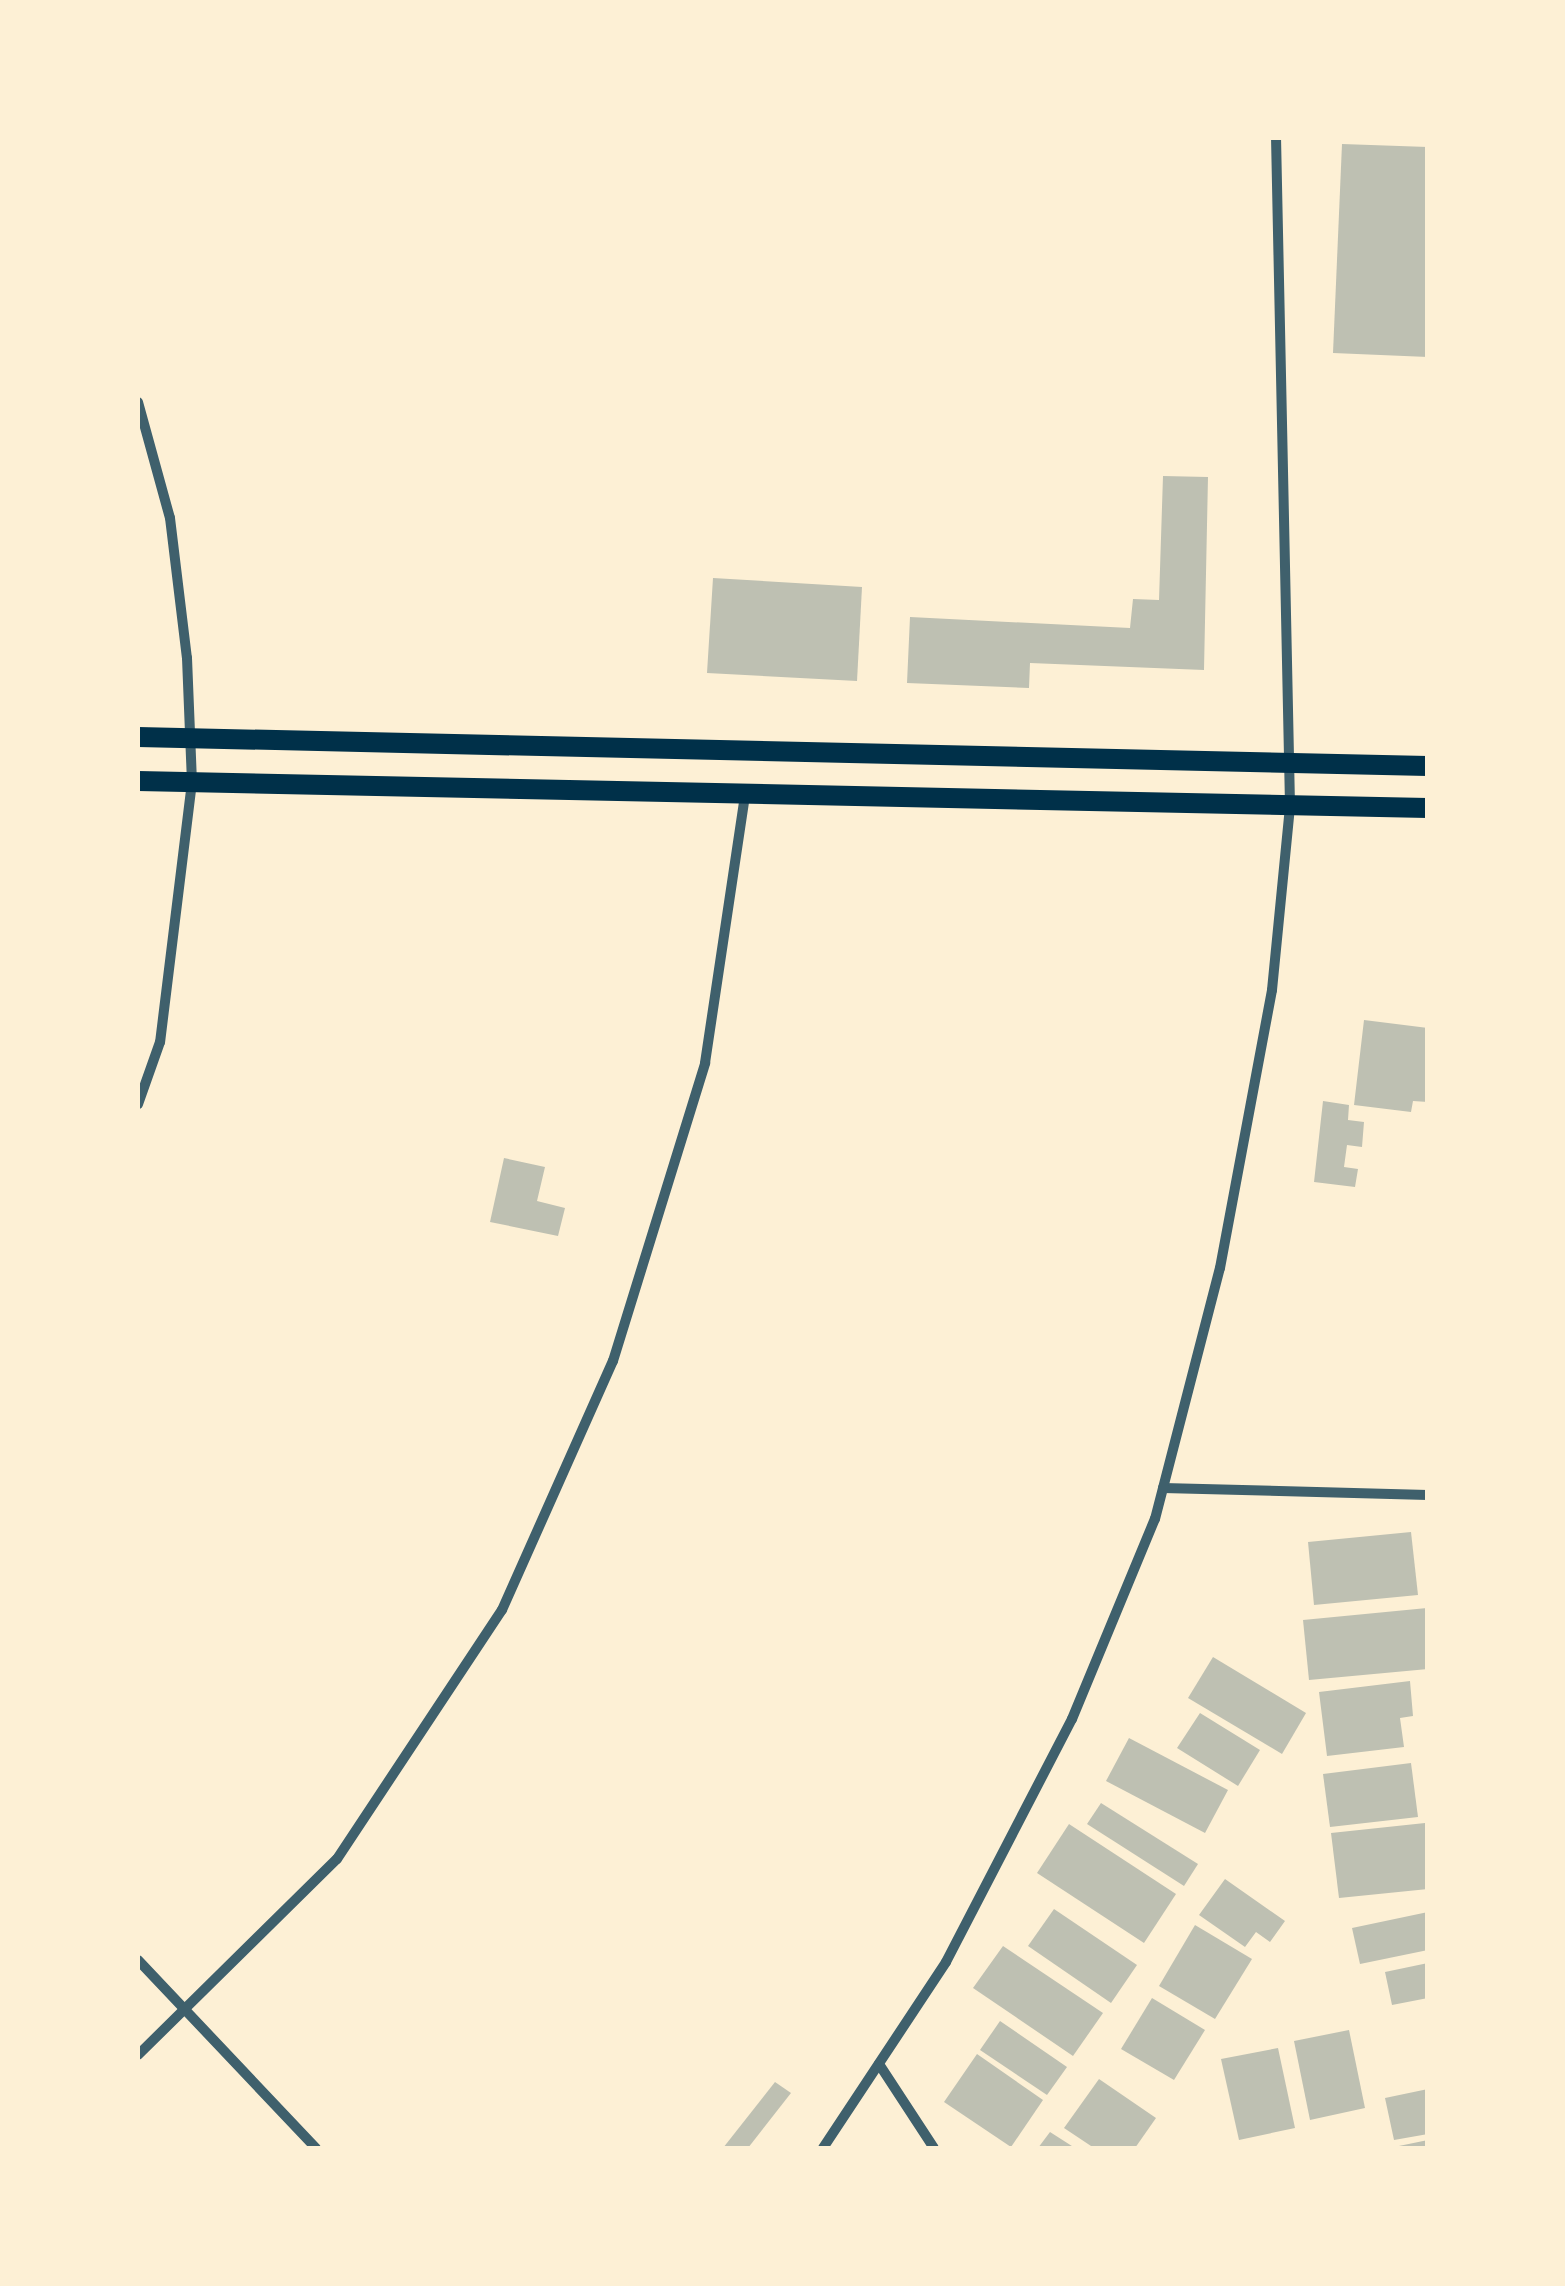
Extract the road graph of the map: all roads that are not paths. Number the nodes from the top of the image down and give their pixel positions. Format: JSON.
{"nodes":[{"id":1,"x":1276,"y":138,"type":"edge"},
{"id":2,"x":138,"y":402,"type":"edge"},
{"id":3,"x":138,"y":737,"type":"edge"},
{"id":4,"x":190,"y":738,"type":"junction"},
{"id":5,"x":1289,"y":763,"type":"junction"},
{"id":6,"x":1428,"y":766,"type":"edge"},
{"id":7,"x":138,"y":781,"type":"edge"},
{"id":8,"x":192,"y":782,"type":"junction"},
{"id":9,"x":745,"y":794,"type":"junction"},
{"id":10,"x":1290,"y":805,"type":"junction"},
{"id":11,"x":1428,"y":808,"type":"edge"},
{"id":12,"x":138,"y":1104,"type":"edge"},
{"id":13,"x":1162,"y":1488,"type":"junction"},
{"id":14,"x":1428,"y":1495,"type":"edge"},
{"id":15,"x":138,"y":1960,"type":"edge"},
{"id":16,"x":184,"y":2009,"type":"junction"},
{"id":17,"x":138,"y":2055,"type":"edge"},
{"id":18,"x":879,"y":2064,"type":"junction"},
{"id":19,"x":316,"y":2148,"type":"edge"},
{"id":20,"x":823,"y":2148,"type":"edge"},
{"id":21,"x":934,"y":2148,"type":"edge"}],
"edges":[{"from":1,"to":5,"type":"street"},
{"from":2,"to":4,"type":"street"},
{"from":3,"to":4,"type":"main road"},
{"from":4,"to":5,"type":"main road"},
{"from":4,"to":8,"type":"street"},
{"from":5,"to":6,"type":"main road"},
{"from":5,"to":10,"type":"street"},
{"from":7,"to":8,"type":"main road"},
{"from":8,"to":9,"type":"main road"},
{"from":8,"to":12,"type":"street"},
{"from":9,"to":10,"type":"main road"},
{"from":9,"to":16,"type":"street"},
{"from":10,"to":11,"type":"main road"},
{"from":10,"to":13,"type":"street"},
{"from":13,"to":14,"type":"street"},
{"from":13,"to":18,"type":"street"},
{"from":15,"to":16,"type":"street"},
{"from":16,"to":17,"type":"street"},
{"from":16,"to":19,"type":"street"},
{"from":18,"to":20,"type":"street"},
{"from":18,"to":21,"type":"street"}]}
